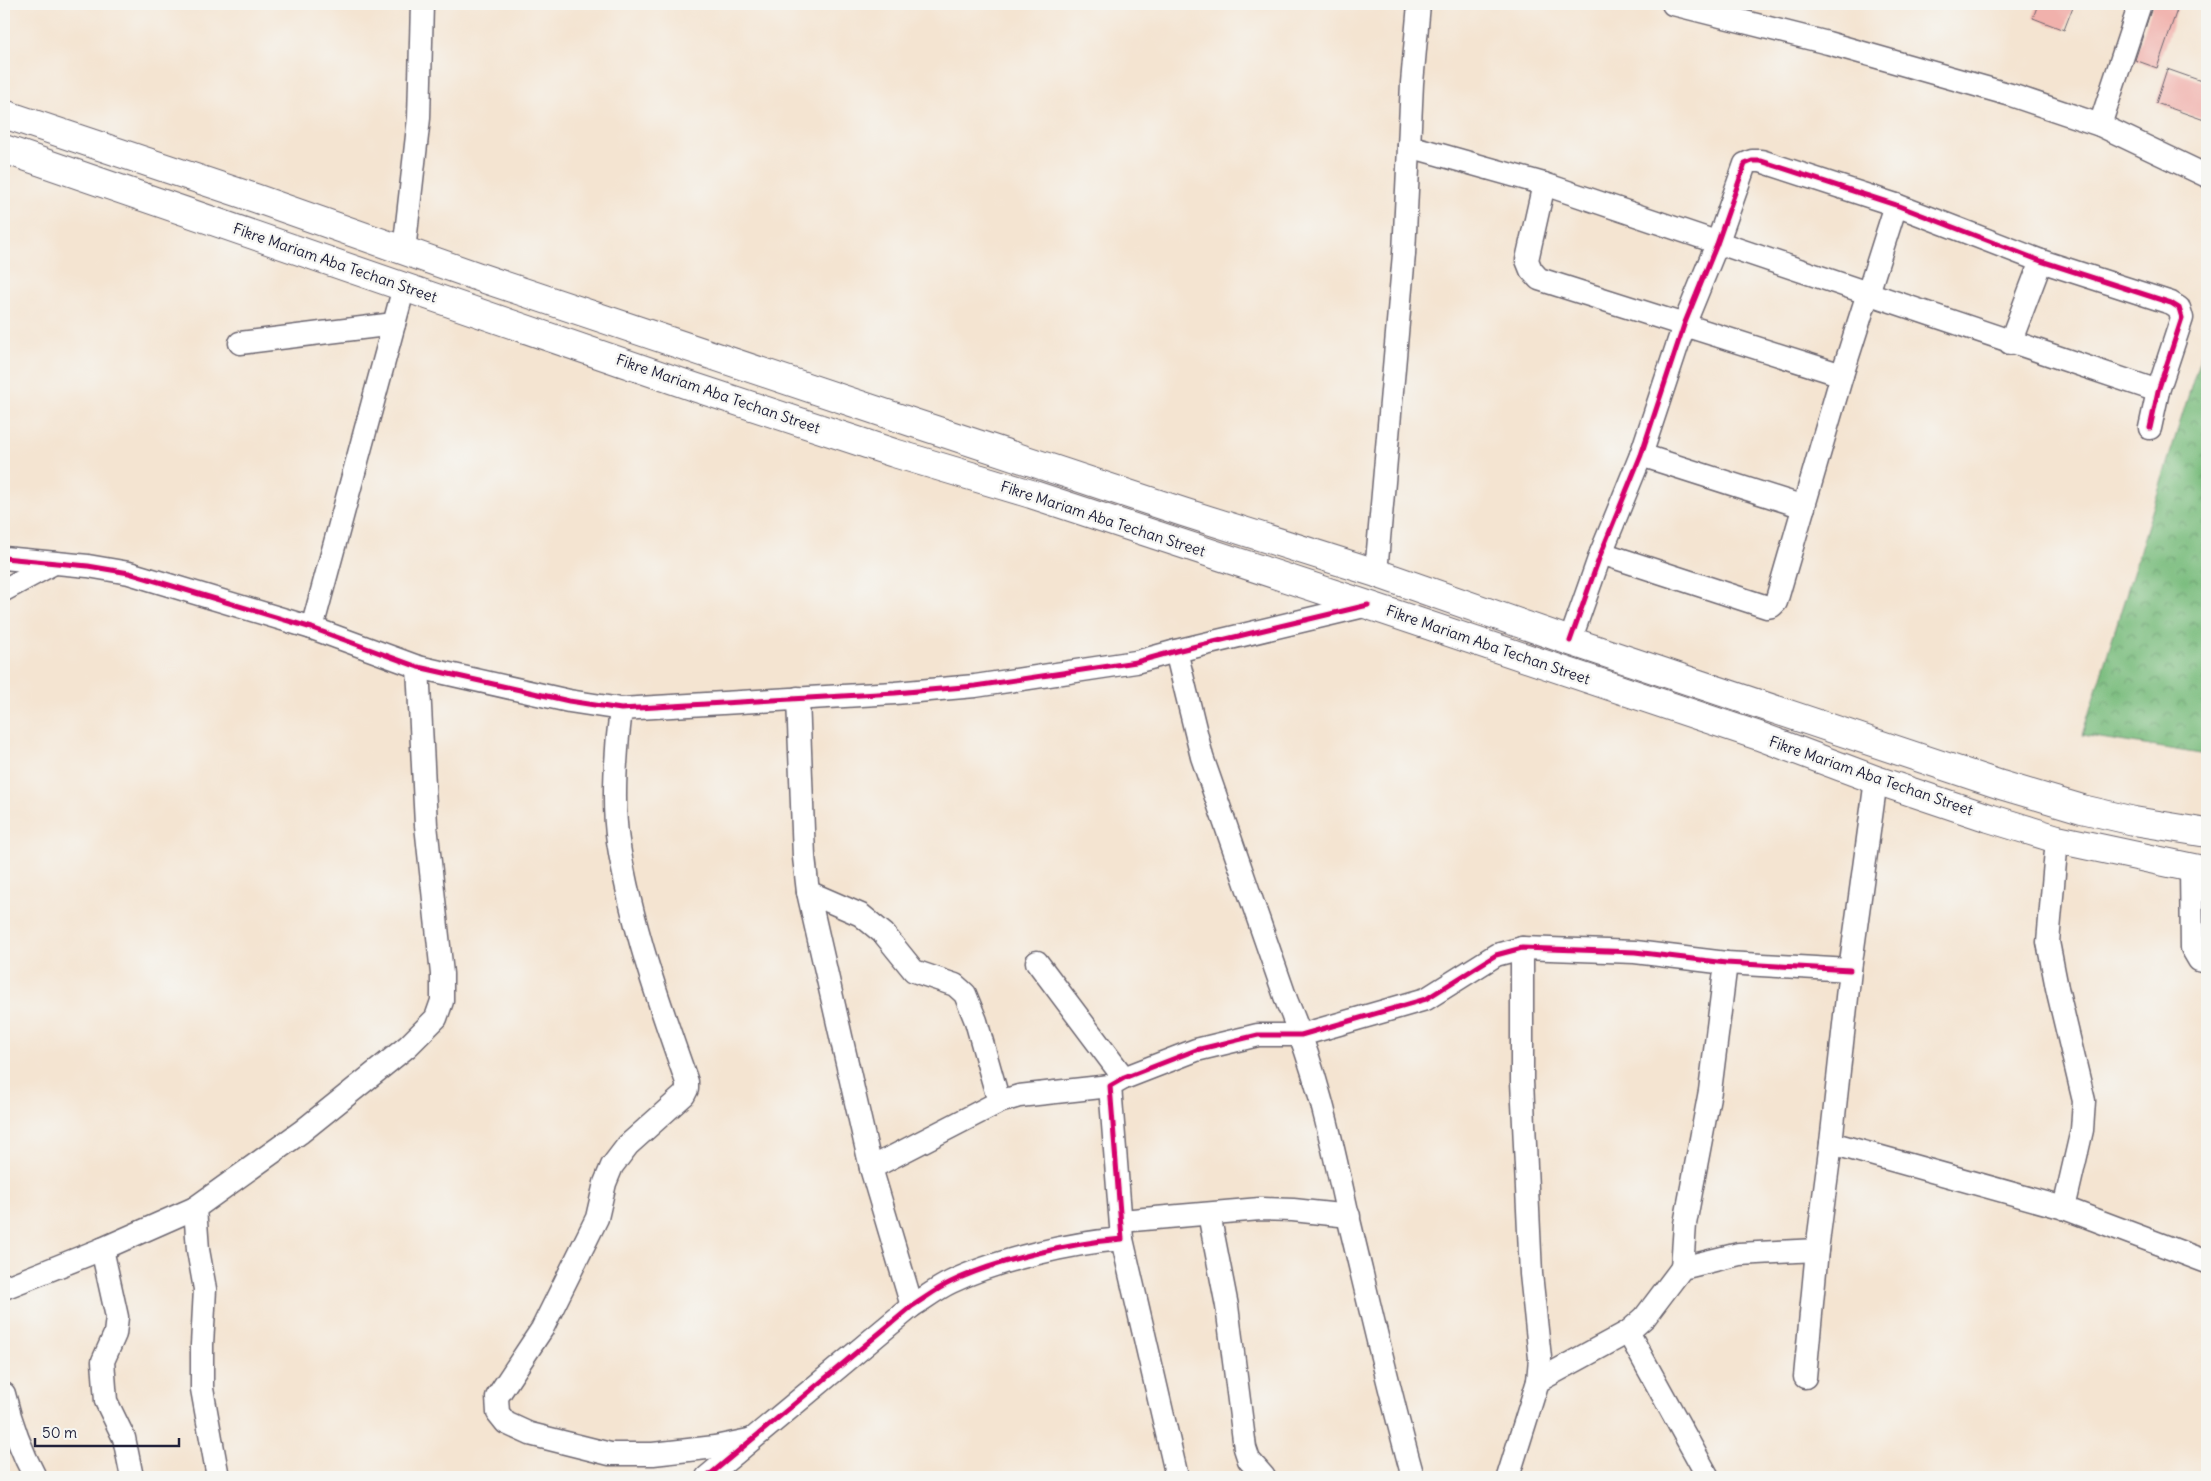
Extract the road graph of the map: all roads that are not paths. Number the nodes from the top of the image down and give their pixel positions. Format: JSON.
{"nodes":[{"id":1,"x":422,"y":4,"type":"edge"},
{"id":2,"x":1419,"y":4,"type":"edge"},
{"id":3,"x":1673,"y":4,"type":"edge"},
{"id":4,"x":2140,"y":4,"type":"edge"},
{"id":5,"x":4,"y":114,"type":"edge"},
{"id":6,"x":2100,"y":125,"type":"junction"},
{"id":7,"x":1410,"y":146,"type":"junction"},
{"id":8,"x":4,"y":149,"type":"edge"},
{"id":9,"x":2207,"y":176,"type":"edge"},
{"id":10,"x":1544,"y":184,"type":"junction"},
{"id":11,"x":1896,"y":204,"type":"junction"},
{"id":12,"x":1717,"y":244,"type":"junction"},
{"id":13,"x":404,"y":251,"type":"junction"},
{"id":14,"x":2041,"y":261,"type":"junction"},
{"id":15,"x":404,"y":287,"type":"junction"},
{"id":16,"x":1869,"y":294,"type":"junction"},
{"id":17,"x":394,"y":324,"type":"junction"},
{"id":18,"x":1684,"y":326,"type":"junction"},
{"id":19,"x":240,"y":343,"type":"dead end"},
{"id":20,"x":2010,"y":343,"type":"junction"},
{"id":21,"x":1842,"y":375,"type":"junction"},
{"id":22,"x":2158,"y":391,"type":"junction"},
{"id":23,"x":2150,"y":428,"type":"dead end"},
{"id":24,"x":1641,"y":454,"type":"junction"},
{"id":25,"x":1804,"y":507,"type":"junction"},
{"id":26,"x":1601,"y":553,"type":"junction"},
{"id":27,"x":4,"y":558,"type":"edge"},
{"id":28,"x":54,"y":563,"type":"junction"},
{"id":29,"x":1376,"y":573,"type":"junction"},
{"id":30,"x":4,"y":590,"type":"edge"},
{"id":31,"x":1368,"y":605,"type":"junction"},
{"id":32,"x":312,"y":628,"type":"junction"},
{"id":33,"x":1570,"y":640,"type":"junction"},
{"id":34,"x":1176,"y":651,"type":"junction"},
{"id":35,"x":418,"y":667,"type":"junction"},
{"id":36,"x":798,"y":698,"type":"junction"},
{"id":37,"x":621,"y":709,"type":"junction"},
{"id":38,"x":1876,"y":780,"type":"junction"},
{"id":39,"x":2207,"y":833,"type":"edge"},
{"id":40,"x":2057,"y":839,"type":"junction"},
{"id":41,"x":2199,"y":870,"type":"edge"},
{"id":42,"x":808,"y":892,"type":"junction"},
{"id":43,"x":1522,"y":948,"type":"junction"},
{"id":44,"x":1037,"y":962,"type":"dead end"},
{"id":45,"x":2207,"y":962,"type":"edge"},
{"id":46,"x":1726,"y":963,"type":"junction"},
{"id":47,"x":1850,"y":970,"type":"junction"},
{"id":48,"x":1302,"y":1034,"type":"junction"},
{"id":49,"x":1117,"y":1082,"type":"junction"},
{"id":50,"x":999,"y":1102,"type":"junction"},
{"id":51,"x":1831,"y":1143,"type":"junction"},
{"id":52,"x":871,"y":1168,"type":"junction"},
{"id":53,"x":195,"y":1208,"type":"junction"},
{"id":54,"x":2064,"y":1208,"type":"junction"},
{"id":55,"x":1209,"y":1214,"type":"junction"},
{"id":56,"x":1348,"y":1216,"type":"junction"},
{"id":57,"x":1121,"y":1230,"type":"junction"},
{"id":58,"x":102,"y":1250,"type":"junction"},
{"id":59,"x":1817,"y":1250,"type":"junction"},
{"id":60,"x":2207,"y":1262,"type":"edge"},
{"id":61,"x":1682,"y":1268,"type":"junction"},
{"id":62,"x":4,"y":1288,"type":"edge"},
{"id":63,"x":912,"y":1306,"type":"junction"},
{"id":64,"x":1628,"y":1332,"type":"junction"},
{"id":65,"x":1805,"y":1377,"type":"dead end"},
{"id":66,"x":1538,"y":1381,"type":"junction"},
{"id":67,"x":4,"y":1394,"type":"edge"},
{"id":68,"x":750,"y":1440,"type":"junction"},
{"id":69,"x":36,"y":1477,"type":"edge"},
{"id":70,"x":132,"y":1477,"type":"edge"},
{"id":71,"x":218,"y":1477,"type":"edge"},
{"id":72,"x":707,"y":1477,"type":"edge"},
{"id":73,"x":1177,"y":1477,"type":"edge"},
{"id":74,"x":1264,"y":1477,"type":"edge"},
{"id":75,"x":1413,"y":1477,"type":"edge"},
{"id":76,"x":1508,"y":1477,"type":"edge"},
{"id":77,"x":1708,"y":1477,"type":"edge"}],
"edges":[{"from":1,"to":13,"type":"street"},
{"from":2,"to":7,"type":"street"},
{"from":3,"to":6,"type":"street"},
{"from":4,"to":6,"type":"street"},
{"from":5,"to":13,"type":"main road","name":"Fikre Mariam Aba Techan Street"},
{"from":6,"to":9,"type":"street"},
{"from":7,"to":10,"type":"street"},
{"from":7,"to":29,"type":"street"},
{"from":8,"to":15,"type":"main road","name":"Fikre Mariam Aba Techan Street"},
{"from":10,"to":12,"type":"street"},
{"from":10,"to":18,"type":"street"},
{"from":11,"to":12,"type":"street"},
{"from":11,"to":14,"type":"street"},
{"from":11,"to":16,"type":"street"},
{"from":12,"to":16,"type":"street"},
{"from":12,"to":18,"type":"street"},
{"from":13,"to":29,"type":"main road","name":"Fikre Mariam Aba Techan Street"},
{"from":14,"to":20,"type":"street"},
{"from":14,"to":22,"type":"street"},
{"from":15,"to":17,"type":"street"},
{"from":15,"to":31,"type":"main road","name":"Fikre Mariam Aba Techan Street"},
{"from":16,"to":20,"type":"street"},
{"from":16,"to":21,"type":"street"},
{"from":17,"to":19,"type":"street"},
{"from":17,"to":32,"type":"street"},
{"from":18,"to":21,"type":"street"},
{"from":18,"to":24,"type":"street"},
{"from":20,"to":22,"type":"street"},
{"from":21,"to":25,"type":"street"},
{"from":22,"to":23,"type":"street"},
{"from":24,"to":25,"type":"street"},
{"from":24,"to":26,"type":"street"},
{"from":25,"to":26,"type":"street"},
{"from":26,"to":33,"type":"street"},
{"from":27,"to":28,"type":"street"},
{"from":28,"to":30,"type":"street"},
{"from":28,"to":32,"type":"street"},
{"from":29,"to":33,"type":"main road","name":"Fikre Mariam Aba Techan Street"},
{"from":31,"to":34,"type":"street"},
{"from":31,"to":38,"type":"main road","name":"Fikre Mariam Aba Techan Street"},
{"from":32,"to":35,"type":"street"},
{"from":33,"to":39,"type":"main road","name":"Fikre Mariam Aba Techan Street"},
{"from":34,"to":36,"type":"street"},
{"from":34,"to":48,"type":"street"},
{"from":35,"to":37,"type":"street"},
{"from":35,"to":53,"type":"street"},
{"from":36,"to":37,"type":"street"},
{"from":36,"to":42,"type":"street"},
{"from":37,"to":68,"type":"street"},
{"from":38,"to":40,"type":"main road","name":"Fikre Mariam Aba Techan Street"},
{"from":38,"to":47,"type":"street"},
{"from":40,"to":41,"type":"main road","name":"Fikre Mariam Aba Techan Street"},
{"from":40,"to":54,"type":"street"},
{"from":41,"to":45,"type":"street"},
{"from":42,"to":50,"type":"street"},
{"from":42,"to":52,"type":"street"},
{"from":43,"to":46,"type":"street"},
{"from":43,"to":48,"type":"street"},
{"from":43,"to":66,"type":"street"},
{"from":44,"to":49,"type":"street"},
{"from":46,"to":47,"type":"street"},
{"from":46,"to":61,"type":"street"},
{"from":47,"to":51,"type":"street"},
{"from":48,"to":49,"type":"street"},
{"from":48,"to":56,"type":"street"},
{"from":49,"to":50,"type":"street"},
{"from":49,"to":57,"type":"street"},
{"from":50,"to":52,"type":"street"},
{"from":51,"to":54,"type":"street"},
{"from":51,"to":59,"type":"street"},
{"from":52,"to":63,"type":"street"},
{"from":53,"to":58,"type":"street"},
{"from":53,"to":71,"type":"street"},
{"from":54,"to":60,"type":"street"},
{"from":55,"to":56,"type":"street"},
{"from":55,"to":57,"type":"street"},
{"from":55,"to":74,"type":"street"},
{"from":56,"to":75,"type":"street"},
{"from":57,"to":63,"type":"street"},
{"from":57,"to":73,"type":"street"},
{"from":58,"to":62,"type":"street"},
{"from":58,"to":70,"type":"street"},
{"from":59,"to":61,"type":"street"},
{"from":59,"to":65,"type":"street"},
{"from":61,"to":64,"type":"street"},
{"from":63,"to":68,"type":"street"},
{"from":64,"to":66,"type":"street"},
{"from":64,"to":77,"type":"street"},
{"from":66,"to":76,"type":"street"},
{"from":67,"to":69,"type":"street"},
{"from":68,"to":72,"type":"street"}]}
